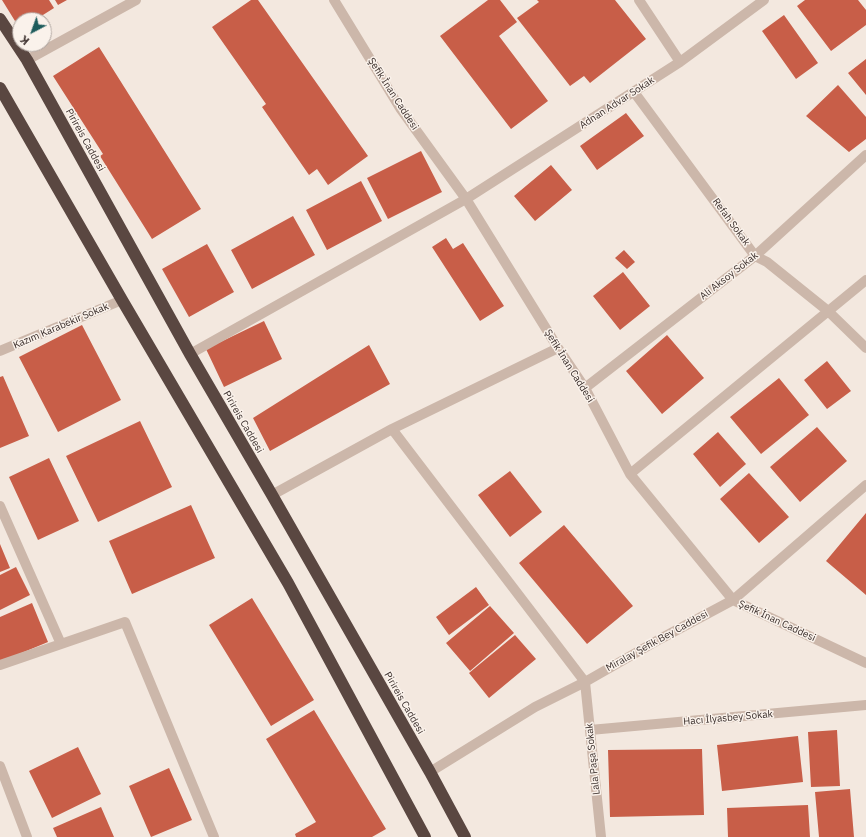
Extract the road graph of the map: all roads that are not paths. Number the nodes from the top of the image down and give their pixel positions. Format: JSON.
{"nodes":[{"id":1,"x":136,"y":0,"type":"edge"},
{"id":2,"x":639,"y":0,"type":"edge"},
{"id":3,"x":764,"y":0,"type":"edge"},
{"id":4,"x":337,"y":1,"type":"edge"},
{"id":5,"x":0,"y":19,"type":"edge"},
{"id":6,"x":27,"y":60,"type":"junction"},
{"id":7,"x":680,"y":62,"type":"junction"},
{"id":8,"x":0,"y":88,"type":"edge"},
{"id":9,"x":634,"y":92,"type":"junction"},
{"id":10,"x":866,"y":155,"type":"edge"},
{"id":11,"x":466,"y":199,"type":"junction"},
{"id":12,"x":755,"y":256,"type":"junction"},
{"id":13,"x":866,"y":280,"type":"edge"},
{"id":14,"x":122,"y":300,"type":"junction"},
{"id":15,"x":828,"y":311,"type":"junction"},
{"id":16,"x":558,"y":348,"type":"junction"},
{"id":17,"x":866,"y":348,"type":"edge"},
{"id":18,"x":0,"y":351,"type":"edge"},
{"id":19,"x":190,"y":354,"type":"junction"},
{"id":20,"x":585,"y":388,"type":"junction"},
{"id":21,"x":392,"y":429,"type":"junction"},
{"id":22,"x":630,"y":474,"type":"junction"},
{"id":23,"x":866,"y":485,"type":"edge"},
{"id":24,"x":272,"y":495,"type":"junction"},
{"id":25,"x":0,"y":506,"type":"edge"},
{"id":26,"x":733,"y":600,"type":"junction"},
{"id":27,"x":61,"y":644,"type":"junction"},
{"id":28,"x":866,"y":663,"type":"edge"},
{"id":29,"x":0,"y":665,"type":"edge"},
{"id":30,"x":584,"y":682,"type":"junction"},
{"id":31,"x":866,"y":705,"type":"edge"},
{"id":32,"x":590,"y":730,"type":"junction"},
{"id":33,"x":0,"y":766,"type":"edge"},
{"id":34,"x":430,"y":772,"type":"junction"},
{"id":35,"x":27,"y":837,"type":"edge"},
{"id":36,"x":214,"y":837,"type":"edge"},
{"id":37,"x":425,"y":837,"type":"edge"},
{"id":38,"x":465,"y":837,"type":"edge"},
{"id":39,"x":601,"y":837,"type":"edge"}],
"edges":[{"from":1,"to":6,"type":"street"},
{"from":2,"to":7,"type":"street"},
{"from":3,"to":7,"type":"street","name":"Adnan Advar Sokak"},
{"from":4,"to":11,"type":"street","name":"Şefik İnan Caddesi"},
{"from":5,"to":6,"type":"highway","name":"Pirireis Caddesi"},
{"from":6,"to":19,"type":"highway","name":"Pirireis Caddesi"},
{"from":7,"to":9,"type":"street","name":"Adnan Advar Sokak"},
{"from":8,"to":14,"type":"highway"},
{"from":9,"to":11,"type":"street","name":"Adnan Advar Sokak"},
{"from":9,"to":12,"type":"street","name":"Refah Sokak"},
{"from":10,"to":12,"type":"street","name":"Ali Aksoy Sokak"},
{"from":11,"to":16,"type":"street","name":"Şefik İnan Caddesi"},
{"from":11,"to":19,"type":"street","name":"Adnan Advar Sokak"},
{"from":12,"to":15,"type":"street","name":"Refah Sokak"},
{"from":12,"to":20,"type":"street","name":"Ali Aksoy Sokak"},
{"from":13,"to":15,"type":"street"},
{"from":14,"to":18,"type":"street","name":"Kazım Karabekir Sokak"},
{"from":14,"to":37,"type":"highway"},
{"from":15,"to":17,"type":"street","name":"Refah Sokak"},
{"from":15,"to":22,"type":"street"},
{"from":16,"to":20,"type":"street","name":"Şefik İnan Caddesi"},
{"from":16,"to":21,"type":"street"},
{"from":19,"to":24,"type":"highway","name":"Pirireis Caddesi"},
{"from":20,"to":22,"type":"street","name":"Şefik İnan Caddesi"},
{"from":21,"to":24,"type":"street"},
{"from":21,"to":30,"type":"street"},
{"from":22,"to":26,"type":"street","name":"Şefik İnan Caddesi"},
{"from":23,"to":26,"type":"street","name":"Miralay Şefik Bey Caddesi"},
{"from":24,"to":34,"type":"highway","name":"Pirireis Caddesi"},
{"from":25,"to":27,"type":"street"},
{"from":26,"to":28,"type":"street","name":"Şefik İnan Caddesi"},
{"from":26,"to":30,"type":"street","name":"Miralay Şefik Bey Caddesi"},
{"from":27,"to":29,"type":"street"},
{"from":27,"to":36,"type":"street"},
{"from":30,"to":32,"type":"street","name":"Lala Paşa Sokak"},
{"from":30,"to":34,"type":"street","name":"Miralay Şefik Bey Caddesi"},
{"from":31,"to":32,"type":"street","name":"Hacı İlyasbey Sokak"},
{"from":32,"to":39,"type":"street","name":"Lala Paşa Sokak"},
{"from":33,"to":35,"type":"street"},
{"from":34,"to":38,"type":"highway","name":"Pirireis Caddesi"}]}
